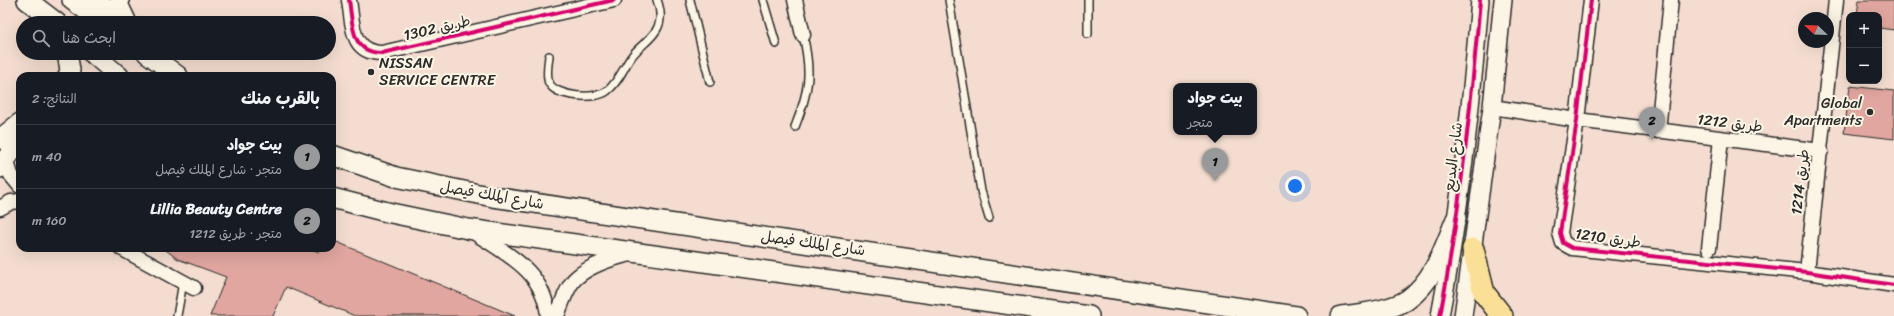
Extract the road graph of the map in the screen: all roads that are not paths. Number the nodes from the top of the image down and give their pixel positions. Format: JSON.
{"nodes":[{"id":1,"x":27,"y":0,"type":"edge"},
{"id":2,"x":72,"y":0,"type":"edge"},
{"id":3,"x":97,"y":0,"type":"edge"},
{"id":4,"x":119,"y":0,"type":"edge"},
{"id":5,"x":349,"y":0,"type":"edge"},
{"id":6,"x":614,"y":0,"type":"edge"},
{"id":7,"x":657,"y":0,"type":"edge"},
{"id":8,"x":690,"y":0,"type":"edge"},
{"id":9,"x":763,"y":0,"type":"edge"},
{"id":10,"x":794,"y":0,"type":"edge"},
{"id":11,"x":949,"y":0,"type":"edge"},
{"id":12,"x":1088,"y":0,"type":"edge"},
{"id":13,"x":1480,"y":0,"type":"edge"},
{"id":14,"x":1503,"y":0,"type":"edge"},
{"id":15,"x":1591,"y":0,"type":"edge"},
{"id":16,"x":1671,"y":0,"type":"edge"},
{"id":17,"x":1836,"y":0,"type":"edge"},
{"id":18,"x":47,"y":16,"type":"edge"},
{"id":19,"x":94,"y":16,"type":"edge"},
{"id":20,"x":112,"y":16,"type":"edge"},
{"id":21,"x":124,"y":16,"type":"edge"},
{"id":22,"x":1088,"y":34,"type":"dead end"},
{"id":23,"x":803,"y":35,"type":"joint"},
{"id":24,"x":776,"y":44,"type":"dead end"},
{"id":25,"x":548,"y":56,"type":"dead end"},
{"id":26,"x":68,"y":60,"type":"edge"},
{"id":27,"x":100,"y":60,"type":"edge"},
{"id":28,"x":156,"y":60,"type":"edge"},
{"id":29,"x":69,"y":72,"type":"edge"},
{"id":30,"x":113,"y":72,"type":"edge"},
{"id":31,"x":173,"y":72,"type":"edge"},
{"id":32,"x":710,"y":82,"type":"dead end"},
{"id":33,"x":1492,"y":107,"type":"junction"},
{"id":34,"x":1577,"y":120,"type":"junction"},
{"id":35,"x":16,"y":126,"type":"edge"},
{"id":36,"x":795,"y":127,"type":"dead end"},
{"id":37,"x":1658,"y":131,"type":"junction"},
{"id":38,"x":0,"y":139,"type":"edge"},
{"id":39,"x":1721,"y":139,"type":"junction"},
{"id":40,"x":16,"y":145,"type":"edge"},
{"id":41,"x":1821,"y":151,"type":"junction"},
{"id":42,"x":336,"y":156,"type":"edge"},
{"id":43,"x":3,"y":163,"type":"edge"},
{"id":44,"x":16,"y":181,"type":"edge"},
{"id":45,"x":336,"y":199,"type":"edge"},
{"id":46,"x":16,"y":202,"type":"edge"},
{"id":47,"x":0,"y":208,"type":"edge"},
{"id":48,"x":989,"y":218,"type":"dead end"},
{"id":49,"x":1456,"y":219,"type":"junction"},
{"id":50,"x":468,"y":229,"type":"junction"},
{"id":51,"x":1709,"y":248,"type":"dead end"},
{"id":52,"x":1473,"y":249,"type":"junction"},
{"id":53,"x":128,"y":252,"type":"edge"},
{"id":54,"x":641,"y":253,"type":"junction"},
{"id":55,"x":1807,"y":272,"type":"junction"},
{"id":56,"x":189,"y":285,"type":"joint"},
{"id":57,"x":1894,"y":285,"type":"edge"},
{"id":58,"x":177,"y":316,"type":"edge"},
{"id":59,"x":548,"y":316,"type":"edge"},
{"id":60,"x":557,"y":316,"type":"edge"},
{"id":61,"x":1088,"y":316,"type":"edge"},
{"id":62,"x":1296,"y":316,"type":"edge"},
{"id":63,"x":1341,"y":316,"type":"edge"},
{"id":64,"x":1440,"y":316,"type":"edge"},
{"id":65,"x":1463,"y":316,"type":"edge"},
{"id":66,"x":1502,"y":316,"type":"edge"}],
"edges":[{"from":1,"to":18,"type":"main road"},
{"from":2,"to":19,"type":"main road"},
{"from":3,"to":20,"type":"main road"},
{"from":4,"to":21,"type":"main road"},
{"from":5,"to":6,"type":"street","name":"طريق 1302"},
{"from":7,"to":25,"type":"lane"},
{"from":8,"to":32,"type":"lane"},
{"from":9,"to":24,"type":"lane"},
{"from":10,"to":23,"type":"street"},
{"from":11,"to":48,"type":"lane"},
{"from":12,"to":22,"type":"lane"},
{"from":13,"to":49,"type":"street","name":"شارع البديع"},
{"from":14,"to":33,"type":"street"},
{"from":15,"to":34,"type":"street","name":"طريق 1210"},
{"from":16,"to":37,"type":"street"},
{"from":17,"to":41,"type":"street","name":"طريق 1214"},
{"from":23,"to":36,"type":"lane"},
{"from":26,"to":29,"type":"main road"},
{"from":27,"to":30,"type":"main road"},
{"from":28,"to":31,"type":"main road"},
{"from":33,"to":34,"type":"street","name":"طريق 1212"},
{"from":33,"to":52,"type":"street"},
{"from":34,"to":37,"type":"street","name":"طريق 1212"},
{"from":34,"to":55,"type":"street","name":"طريق 1210"},
{"from":35,"to":38,"type":"main road"},
{"from":37,"to":39,"type":"street","name":"طريق 1212"},
{"from":39,"to":41,"type":"street","name":"طريق 1212"},
{"from":39,"to":51,"type":"street"},
{"from":40,"to":43,"type":"main road"},
{"from":41,"to":55,"type":"street","name":"طريق 1214"},
{"from":42,"to":62,"type":"main road","name":"شارع الملك فيصل"},
{"from":43,"to":44,"type":"street"},
{"from":45,"to":50,"type":"main road"},
{"from":46,"to":47,"type":"street"},
{"from":49,"to":63,"type":"main road"},
{"from":49,"to":64,"type":"street","name":"شارع البديع"},
{"from":50,"to":54,"type":"main road"},
{"from":50,"to":59,"type":"street"},
{"from":52,"to":65,"type":"street"},
{"from":52,"to":66,"type":"main road"},
{"from":53,"to":56,"type":"street"},
{"from":54,"to":60,"type":"street"},
{"from":54,"to":61,"type":"main road"},
{"from":55,"to":57,"type":"street","name":"طريق 1210"},
{"from":56,"to":58,"type":"lane"}]}
